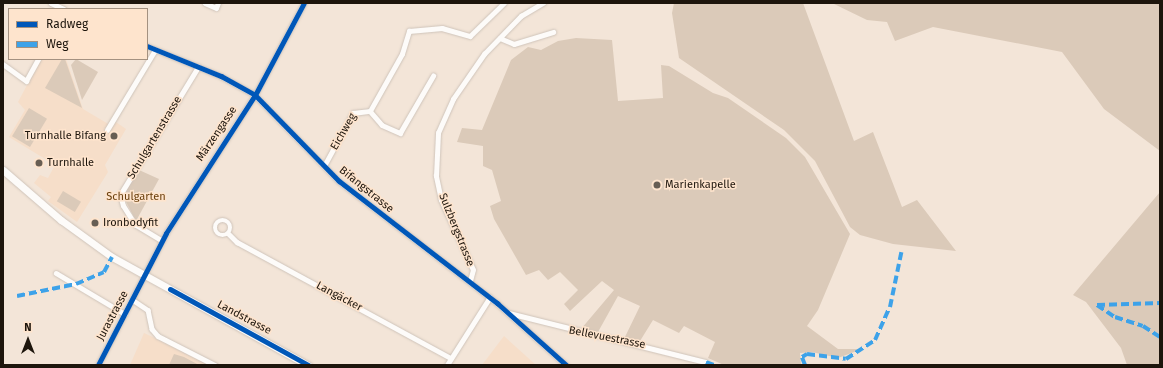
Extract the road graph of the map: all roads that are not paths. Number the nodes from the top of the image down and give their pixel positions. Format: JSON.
{"nodes":[{"id":1,"x":51,"y":3,"type":"edge"},
{"id":2,"x":205,"y":3,"type":"edge"},
{"id":3,"x":218,"y":3,"type":"edge"},
{"id":4,"x":304,"y":3,"type":"edge"},
{"id":5,"x":504,"y":3,"type":"edge"},
{"id":6,"x":542,"y":3,"type":"edge"},
{"id":7,"x":62,"y":8,"type":"edge"},
{"id":8,"x":553,"y":32,"type":"dead end"},
{"id":9,"x":500,"y":38,"type":"junction"},
{"id":10,"x":148,"y":47,"type":"edge"},
{"id":11,"x":154,"y":50,"type":"junction"},
{"id":12,"x":37,"y":60,"type":"edge"},
{"id":13,"x":3,"y":64,"type":"edge"},
{"id":14,"x":198,"y":67,"type":"junction"},
{"id":15,"x":433,"y":76,"type":"dead end"},
{"id":16,"x":255,"y":95,"type":"junction"},
{"id":17,"x":370,"y":111,"type":"junction"},
{"id":18,"x":107,"y":130,"type":"dead end"},
{"id":19,"x":324,"y":166,"type":"junction"},
{"id":20,"x":3,"y":170,"type":"edge"},
{"id":21,"x":228,"y":234,"type":"dead end"},
{"id":22,"x":162,"y":241,"type":"junction"},
{"id":23,"x":56,"y":273,"type":"dead end"},
{"id":24,"x":144,"y":275,"type":"junction"},
{"id":25,"x":470,"y":282,"type":"junction"},
{"id":26,"x":490,"y":297,"type":"junction"},
{"id":27,"x":133,"y":300,"type":"junction"},
{"id":28,"x":125,"y":314,"type":"junction"},
{"id":29,"x":509,"y":314,"type":"junction"},
{"id":30,"x":451,"y":358,"type":"junction"},
{"id":31,"x":706,"y":362,"type":"dead end"},
{"id":32,"x":98,"y":365,"type":"edge"},
{"id":33,"x":215,"y":365,"type":"edge"},
{"id":34,"x":308,"y":365,"type":"edge"},
{"id":35,"x":447,"y":365,"type":"edge"},
{"id":36,"x":566,"y":365,"type":"edge"}],
"edges":[{"from":1,"to":7,"type":"street"},
{"from":2,"to":3,"type":"street"},
{"from":4,"to":16,"type":"street","name":"Märzengasse"},
{"from":5,"to":17,"type":"street"},
{"from":6,"to":9,"type":"street","name":"Sulzbergstrasse"},
{"from":8,"to":9,"type":"street"},
{"from":9,"to":25,"type":"street","name":"Sulzbergstrasse"},
{"from":10,"to":11,"type":"street","name":"Bifangstrasse"},
{"from":11,"to":14,"type":"street","name":"Bifangstrasse"},
{"from":11,"to":18,"type":"street"},
{"from":12,"to":13,"type":"street"},
{"from":14,"to":16,"type":"street","name":"Bifangstrasse"},
{"from":14,"to":22,"type":"street","name":"Schulgartenstrasse"},
{"from":15,"to":17,"type":"street"},
{"from":16,"to":19,"type":"street","name":"Bifangstrasse"},
{"from":16,"to":22,"type":"street","name":"Märzengasse"},
{"from":17,"to":19,"type":"street","name":"Eichweg"},
{"from":19,"to":25,"type":"street","name":"Bifangstrasse"},
{"from":20,"to":24,"type":"main road","name":"Landstrasse"},
{"from":21,"to":30,"type":"street","name":"Langäcker"},
{"from":22,"to":24,"type":"street","name":"Märzengasse"},
{"from":23,"to":28,"type":"street"},
{"from":24,"to":27,"type":"street","name":"Jurastrasse"},
{"from":24,"to":34,"type":"main road","name":"Landstrasse"},
{"from":25,"to":26,"type":"street","name":"Bifangstrasse"},
{"from":26,"to":29,"type":"street","name":"Bifangstrasse"},
{"from":26,"to":30,"type":"street"},
{"from":27,"to":28,"type":"street","name":"Jurastrasse"},
{"from":27,"to":33,"type":"street"},
{"from":28,"to":32,"type":"street","name":"Jurastrasse"},
{"from":29,"to":31,"type":"street","name":"Bellevuestrasse"},
{"from":29,"to":36,"type":"street","name":"Bifangstrasse"},
{"from":30,"to":35,"type":"street"}]}
